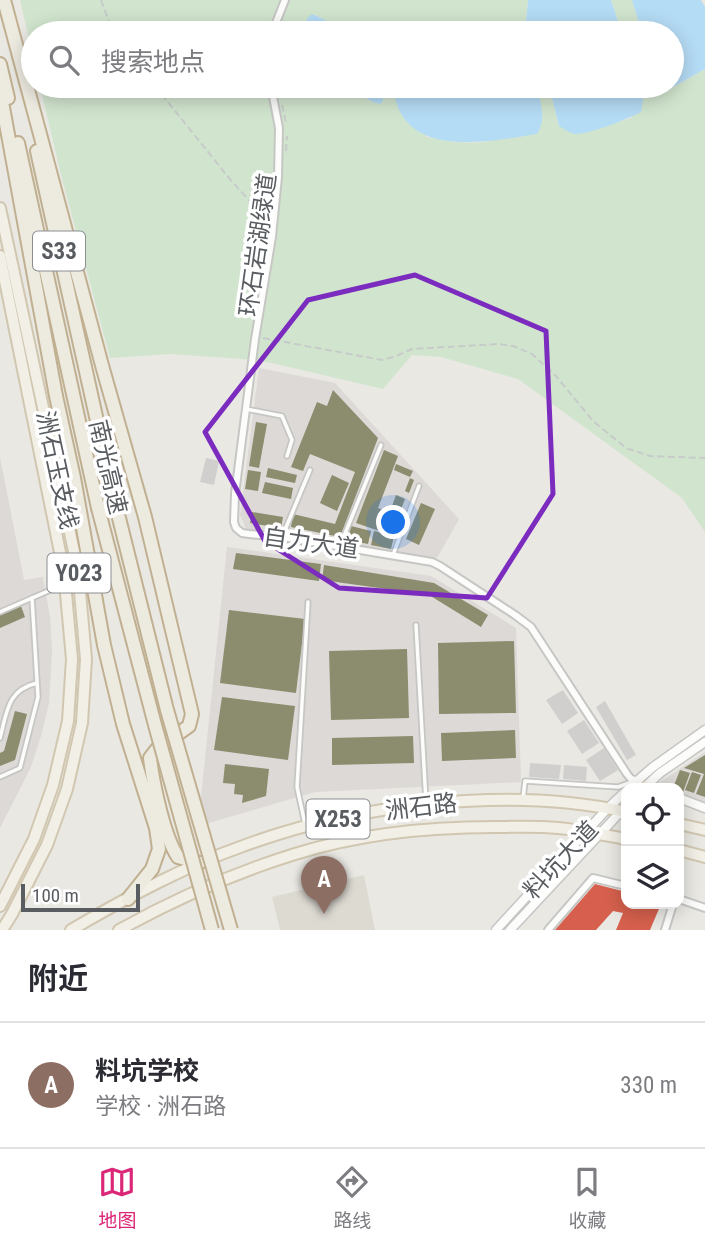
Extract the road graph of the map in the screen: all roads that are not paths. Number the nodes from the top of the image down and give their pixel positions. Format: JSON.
{"nodes":[{"id":1,"x":3,"y":0,"type":"edge"},
{"id":2,"x":285,"y":0,"type":"edge"},
{"id":3,"x":277,"y":21,"type":"edge"},
{"id":4,"x":0,"y":64,"type":"edge"},
{"id":5,"x":21,"y":66,"type":"edge"},
{"id":6,"x":21,"y":80,"type":"edge"},
{"id":7,"x":0,"y":91,"type":"edge"},
{"id":8,"x":25,"y":98,"type":"edge"},
{"id":9,"x":30,"y":98,"type":"edge"},
{"id":10,"x":274,"y":98,"type":"edge"},
{"id":11,"x":0,"y":208,"type":"edge"},
{"id":12,"x":0,"y":256,"type":"edge"},
{"id":13,"x":246,"y":409,"type":"junction"},
{"id":14,"x":381,"y":445,"type":"dead end"},
{"id":15,"x":287,"y":456,"type":"dead end"},
{"id":16,"x":310,"y":470,"type":"dead end"},
{"id":17,"x":419,"y":486,"type":"dead end"},
{"id":18,"x":282,"y":537,"type":"junction"},
{"id":19,"x":340,"y":546,"type":"junction"},
{"id":20,"x":393,"y":555,"type":"junction"},
{"id":21,"x":65,"y":583,"type":"junction"},
{"id":22,"x":32,"y":598,"type":"junction"},
{"id":23,"x":309,"y":602,"type":"dead end"},
{"id":24,"x":0,"y":612,"type":"edge"},
{"id":25,"x":416,"y":625,"type":"dead end"},
{"id":26,"x":37,"y":683,"type":"junction"},
{"id":27,"x":705,"y":730,"type":"edge"},
{"id":28,"x":0,"y":738,"type":"edge"},
{"id":29,"x":705,"y":743,"type":"edge"},
{"id":30,"x":0,"y":776,"type":"edge"},
{"id":31,"x":638,"y":783,"type":"edge"},
{"id":32,"x":645,"y":783,"type":"edge"},
{"id":33,"x":648,"y":783,"type":"edge"},
{"id":34,"x":621,"y":787,"type":"edge"},
{"id":35,"x":621,"y":796,"type":"edge"},
{"id":36,"x":523,"y":801,"type":"junction"},
{"id":37,"x":684,"y":801,"type":"edge"},
{"id":38,"x":427,"y":804,"type":"junction"},
{"id":39,"x":705,"y":808,"type":"edge"},
{"id":40,"x":607,"y":809,"type":"junction"},
{"id":41,"x":621,"y":810,"type":"edge"},
{"id":42,"x":621,"y":814,"type":"edge"},
{"id":43,"x":684,"y":825,"type":"edge"},
{"id":44,"x":306,"y":826,"type":"junction"},
{"id":45,"x":705,"y":830,"type":"edge"},
{"id":46,"x":587,"y":832,"type":"junction"},
{"id":47,"x":600,"y":835,"type":"junction"},
{"id":48,"x":621,"y":838,"type":"edge"},
{"id":49,"x":684,"y":851,"type":"edge"},
{"id":50,"x":705,"y":857,"type":"edge"},
{"id":51,"x":199,"y":863,"type":"junction"},
{"id":52,"x":621,"y":885,"type":"edge"},
{"id":53,"x":128,"y":899,"type":"junction"},
{"id":54,"x":684,"y":902,"type":"edge"},
{"id":55,"x":0,"y":906,"type":"edge"},
{"id":56,"x":705,"y":908,"type":"edge"},
{"id":57,"x":107,"y":909,"type":"junction"},
{"id":58,"x":671,"y":909,"type":"edge"},
{"id":59,"x":12,"y":914,"type":"junction"},
{"id":60,"x":2,"y":930,"type":"edge"},
{"id":61,"x":11,"y":930,"type":"edge"},
{"id":62,"x":62,"y":930,"type":"edge"},
{"id":63,"x":71,"y":930,"type":"edge"},
{"id":64,"x":120,"y":930,"type":"edge"},
{"id":65,"x":212,"y":930,"type":"edge"},
{"id":66,"x":231,"y":930,"type":"edge"},
{"id":67,"x":496,"y":930,"type":"edge"},
{"id":68,"x":510,"y":930,"type":"edge"},
{"id":69,"x":548,"y":930,"type":"edge"},
{"id":70,"x":665,"y":930,"type":"edge"}],
"edges":[{"from":1,"to":5,"type":"highway"},
{"from":1,"to":6,"type":"highway","name":"南光高速","number":"S33","bridge":true},
{"from":2,"to":3,"type":"street"},
{"from":4,"to":65,"type":"highway","name":"南光高速","number":"S33","bridge":true},
{"from":7,"to":53,"type":"highway"},
{"from":8,"to":66,"type":"highway","name":"南光高速","number":"S33","bridge":true},
{"from":9,"to":51,"type":"highway"},
{"from":10,"to":13,"type":"street","name":"自力大道"},
{"from":11,"to":59,"type":"main road","name":"洲石玉支线","number":"Y023"},
{"from":12,"to":21,"type":"main road","name":"洲石玉支线","number":"Y023"},
{"from":13,"to":15,"type":"lane"},
{"from":13,"to":18,"type":"street","name":"自力大道"},
{"from":14,"to":19,"type":"lane"},
{"from":16,"to":18,"type":"lane"},
{"from":17,"to":20,"type":"lane"},
{"from":18,"to":19,"type":"street","name":"自力大道"},
{"from":19,"to":20,"type":"street","name":"自力大道"},
{"from":20,"to":31,"type":"street","name":"自力大道"},
{"from":21,"to":22,"type":"lane"},
{"from":21,"to":55,"type":"main road","name":"洲石玉支线","number":"Y023"},
{"from":22,"to":24,"type":"lane"},
{"from":22,"to":26,"type":"lane"},
{"from":23,"to":44,"type":"lane"},
{"from":25,"to":38,"type":"lane"},
{"from":26,"to":28,"type":"lane"},
{"from":26,"to":30,"type":"lane"},
{"from":27,"to":32,"type":"street","name":"料坑大道"},
{"from":29,"to":33,"type":"street","name":"料坑大道"},
{"from":34,"to":36,"type":"lane"},
{"from":35,"to":40,"type":"street","name":"料坑大道"},
{"from":36,"to":38,"type":"main road","name":"洲石路","number":"X253"},
{"from":36,"to":40,"type":"main road","name":"洲石路","number":"X253"},
{"from":37,"to":39,"type":"street"},
{"from":38,"to":44,"type":"main road","name":"洲石路","number":"X253"},
{"from":40,"to":41,"type":"main road","name":"洲石路","number":"X253"},
{"from":40,"to":46,"type":"street","name":"料坑大道"},
{"from":42,"to":47,"type":"street","name":"料坑大道"},
{"from":43,"to":45,"type":"main road"},
{"from":44,"to":51,"type":"main road","name":"洲石路","number":"X253"},
{"from":46,"to":47,"type":"main road","name":"洲石路","number":"X253"},
{"from":46,"to":64,"type":"main road","name":"洲石路","number":"X253"},
{"from":46,"to":67,"type":"street","name":"料坑大道"},
{"from":47,"to":48,"type":"main road","name":"洲石路","number":"X253"},
{"from":47,"to":68,"type":"street","name":"料坑大道"},
{"from":49,"to":50,"type":"main road"},
{"from":51,"to":53,"type":"main road","name":"洲石路","number":"X253"},
{"from":52,"to":69,"type":"street"},
{"from":53,"to":57,"type":"main road","name":"洲石路","number":"X253"},
{"from":54,"to":56,"type":"street"},
{"from":57,"to":62,"type":"main road"},
{"from":57,"to":63,"type":"main road","name":"洲石路","number":"X253"},
{"from":58,"to":70,"type":"street"},
{"from":59,"to":60,"type":"main road","name":"洲石玉支线","number":"Y023"},
{"from":59,"to":61,"type":"main road"}]}
